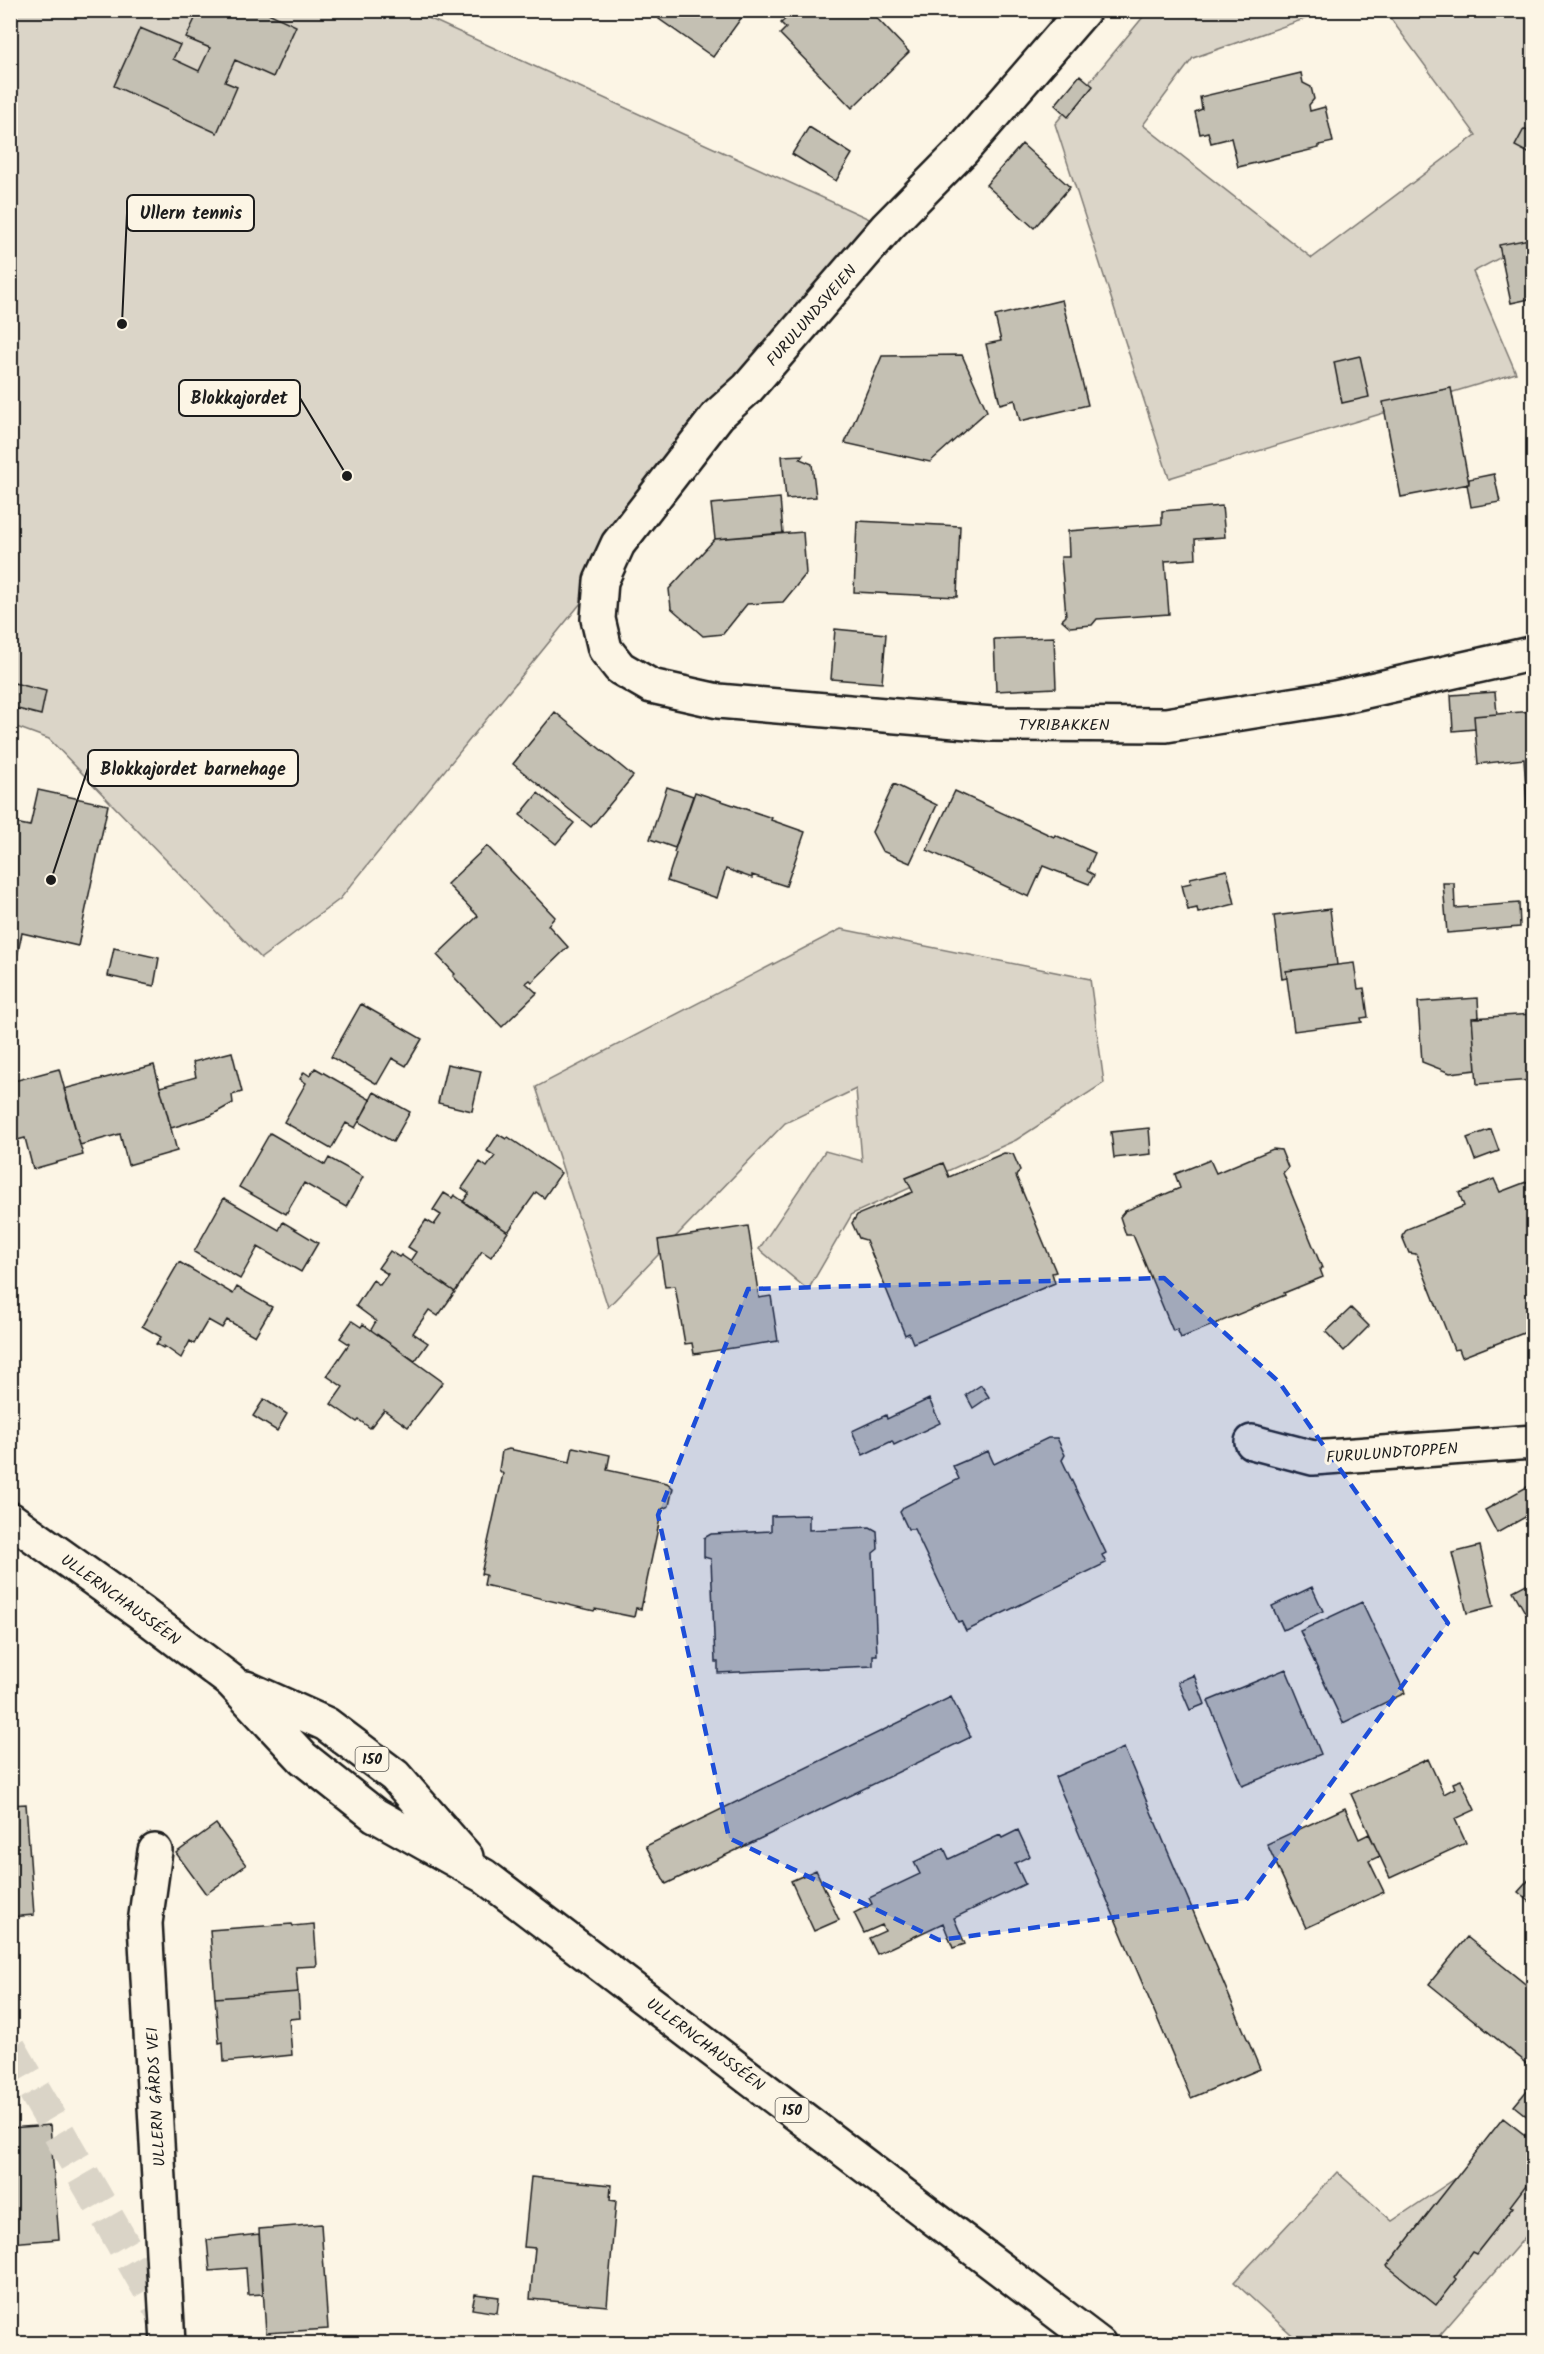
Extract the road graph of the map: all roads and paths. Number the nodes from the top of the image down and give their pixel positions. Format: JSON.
{"nodes":[{"id":1,"x":1084,"y":10,"type":"edge"},
{"id":2,"x":605,"y":649,"type":"joint"},
{"id":3,"x":1533,"y":653,"type":"edge"},
{"id":4,"x":1252,"y":1442,"type":"dead end"},
{"id":5,"x":1533,"y":1442,"type":"edge"},
{"id":6,"x":10,"y":1519,"type":"edge"},
{"id":7,"x":231,"y":1681,"type":"junction"},
{"id":8,"x":156,"y":1851,"type":"dead end"},
{"id":9,"x":484,"y":1876,"type":"junction"},
{"id":10,"x":168,"y":2343,"type":"edge"},
{"id":11,"x":1100,"y":2343,"type":"edge"}],
"edges":[{"from":1,"to":2,"type":"street","name":"FURULUNDSVEIEN"},
{"from":2,"to":3,"type":"street","name":"TYRIBAKKEN"},
{"from":4,"to":5,"type":"street","name":"FURULUNDTOPPEN"},
{"from":6,"to":7,"type":"street","name":"ULLERNCHAUSSÉEN","number":"150"},
{"from":7,"to":9,"type":"street","name":"ULLERNCHAUSSÉEN","number":"150"},
{"from":7,"to":9,"type":"street","name":"ULLERNCHAUSSÉEN","number":"150"},
{"from":8,"to":10,"type":"street","name":"ULLERN GÅRDS VEI"},
{"from":9,"to":11,"type":"street","name":"ULLERNCHAUSSÉEN","number":"150"}]}
